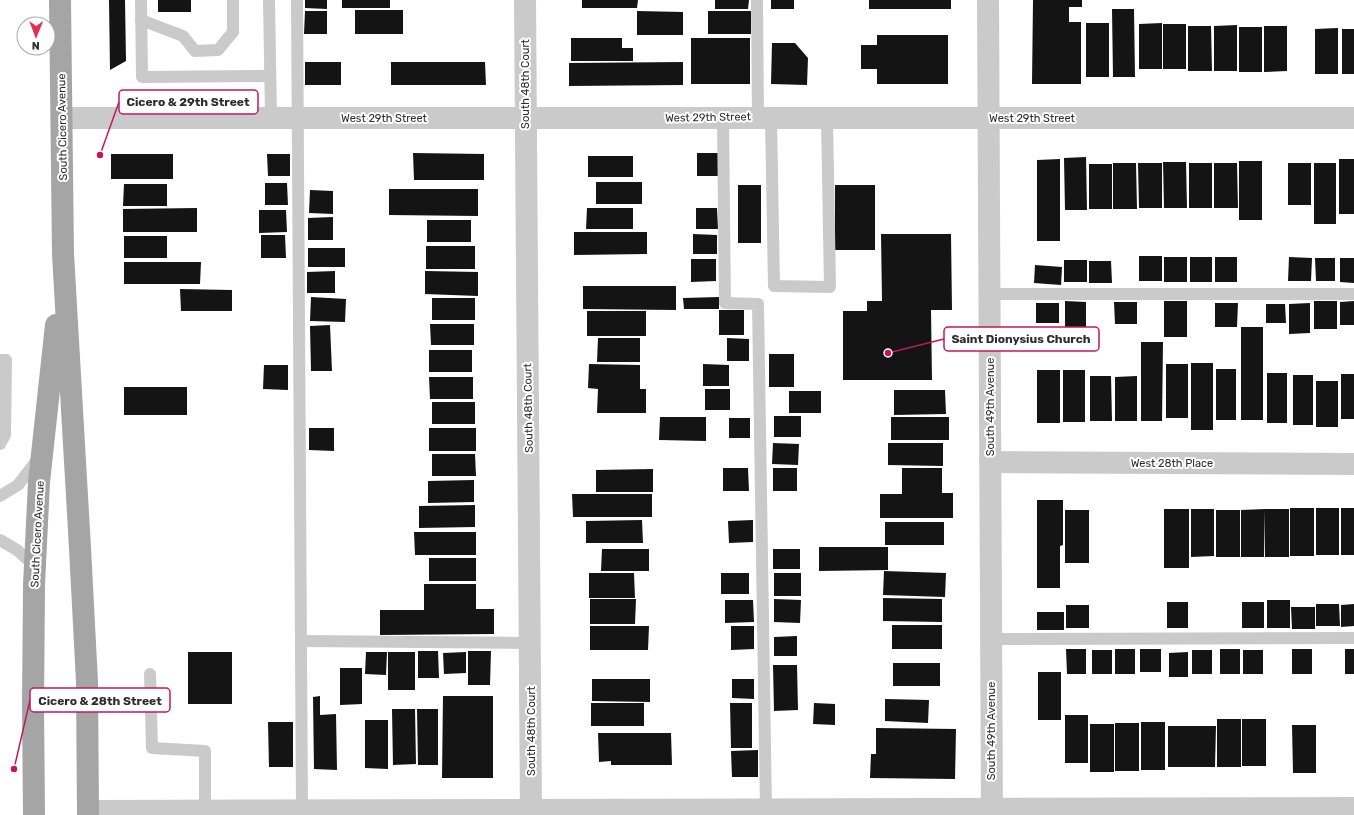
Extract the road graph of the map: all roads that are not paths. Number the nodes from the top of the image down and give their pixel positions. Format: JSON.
{"nodes":[{"id":1,"x":60,"y":0,"type":"edge"},
{"id":2,"x":141,"y":0,"type":"edge"},
{"id":3,"x":233,"y":0,"type":"edge"},
{"id":4,"x":269,"y":0,"type":"edge"},
{"id":5,"x":297,"y":0,"type":"edge"},
{"id":6,"x":525,"y":0,"type":"edge"},
{"id":7,"x":757,"y":0,"type":"edge"},
{"id":8,"x":988,"y":0,"type":"edge"},
{"id":9,"x":141,"y":20,"type":"junction"},
{"id":10,"x":270,"y":76,"type":"junction"},
{"id":11,"x":764,"y":117,"type":"junction"},
{"id":12,"x":62,"y":118,"type":"junction"},
{"id":13,"x":271,"y":118,"type":"junction"},
{"id":14,"x":298,"y":118,"type":"junction"},
{"id":15,"x":525,"y":118,"type":"junction"},
{"id":16,"x":723,"y":118,"type":"junction"},
{"id":17,"x":828,"y":118,"type":"junction"},
{"id":18,"x":989,"y":118,"type":"junction"},
{"id":19,"x":1354,"y":118,"type":"edge"},
{"id":20,"x":63,"y":254,"type":"junction"},
{"id":21,"x":990,"y":294,"type":"junction"},
{"id":22,"x":1354,"y":294,"type":"edge"},
{"id":23,"x":3,"y":360,"type":"edge"},
{"id":24,"x":0,"y":444,"type":"edge"},
{"id":25,"x":42,"y":455,"type":"junction"},
{"id":26,"x":990,"y":462,"type":"junction"},
{"id":27,"x":1354,"y":464,"type":"edge"},
{"id":28,"x":0,"y":496,"type":"edge"},
{"id":29,"x":0,"y":540,"type":"edge"},
{"id":30,"x":35,"y":566,"type":"junction"},
{"id":31,"x":991,"y":638,"type":"junction"},
{"id":32,"x":1354,"y":638,"type":"edge"},
{"id":33,"x":301,"y":641,"type":"junction"},
{"id":34,"x":530,"y":643,"type":"junction"},
{"id":35,"x":150,"y":674,"type":"dead end"},
{"id":36,"x":1354,"y":808,"type":"edge"},
{"id":37,"x":205,"y":810,"type":"junction"},
{"id":38,"x":766,"y":810,"type":"junction"},
{"id":39,"x":302,"y":811,"type":"junction"},
{"id":40,"x":992,"y":812,"type":"edge"},
{"id":41,"x":88,"y":813,"type":"edge"},
{"id":42,"x":248,"y":813,"type":"edge"},
{"id":43,"x":531,"y":813,"type":"edge"},
{"id":44,"x":34,"y":815,"type":"edge"}],
"edges":[{"from":1,"to":12,"type":"main road","name":"South Cicero Avenue"},
{"from":2,"to":9,"type":"lane"},
{"from":3,"to":9,"type":"lane"},
{"from":4,"to":10,"type":"lane"},
{"from":5,"to":14,"type":"lane"},
{"from":6,"to":15,"type":"street","name":"South 48th Court"},
{"from":7,"to":11,"type":"lane"},
{"from":8,"to":18,"type":"street","name":"South 49th Avenue"},
{"from":9,"to":10,"type":"lane"},
{"from":10,"to":13,"type":"lane"},
{"from":11,"to":16,"type":"street","name":"West 29th Street"},
{"from":11,"to":17,"type":"street","name":"West 29th Street"},
{"from":11,"to":17,"type":"lane"},
{"from":12,"to":13,"type":"street","name":"West 29th Street"},
{"from":12,"to":20,"type":"main road","name":"South Cicero Avenue"},
{"from":13,"to":14,"type":"street","name":"West 29th Street"},
{"from":14,"to":15,"type":"street","name":"West 29th Street"},
{"from":14,"to":33,"type":"lane"},
{"from":15,"to":16,"type":"street","name":"West 29th Street"},
{"from":15,"to":34,"type":"street","name":"South 48th Court"},
{"from":16,"to":38,"type":"lane"},
{"from":17,"to":18,"type":"street","name":"West 29th Street"},
{"from":18,"to":19,"type":"street","name":"West 29th Street"},
{"from":18,"to":21,"type":"street","name":"South 49th Avenue"},
{"from":20,"to":25,"type":"main road","name":"South Cicero Avenue"},
{"from":20,"to":41,"type":"main road","name":"South Cicero Avenue"},
{"from":21,"to":22,"type":"lane"},
{"from":21,"to":26,"type":"street","name":"South 49th Avenue"},
{"from":23,"to":24,"type":"lane"},
{"from":25,"to":28,"type":"lane"},
{"from":25,"to":30,"type":"main road","name":"South Cicero Avenue"},
{"from":26,"to":27,"type":"street","name":"West 28th Place"},
{"from":26,"to":31,"type":"street","name":"South 49th Avenue"},
{"from":29,"to":30,"type":"lane"},
{"from":30,"to":44,"type":"main road","name":"South Cicero Avenue"},
{"from":31,"to":32,"type":"lane"},
{"from":31,"to":40,"type":"street","name":"South 49th Avenue"},
{"from":33,"to":34,"type":"lane"},
{"from":33,"to":39,"type":"lane"},
{"from":34,"to":43,"type":"street","name":"South 48th Court"},
{"from":35,"to":37,"type":"lane"},
{"from":36,"to":40,"type":"street"},
{"from":37,"to":41,"type":"street"},
{"from":37,"to":42,"type":"street"},
{"from":38,"to":40,"type":"street"},
{"from":38,"to":43,"type":"street"},
{"from":39,"to":42,"type":"street"},
{"from":39,"to":43,"type":"street"}]}
